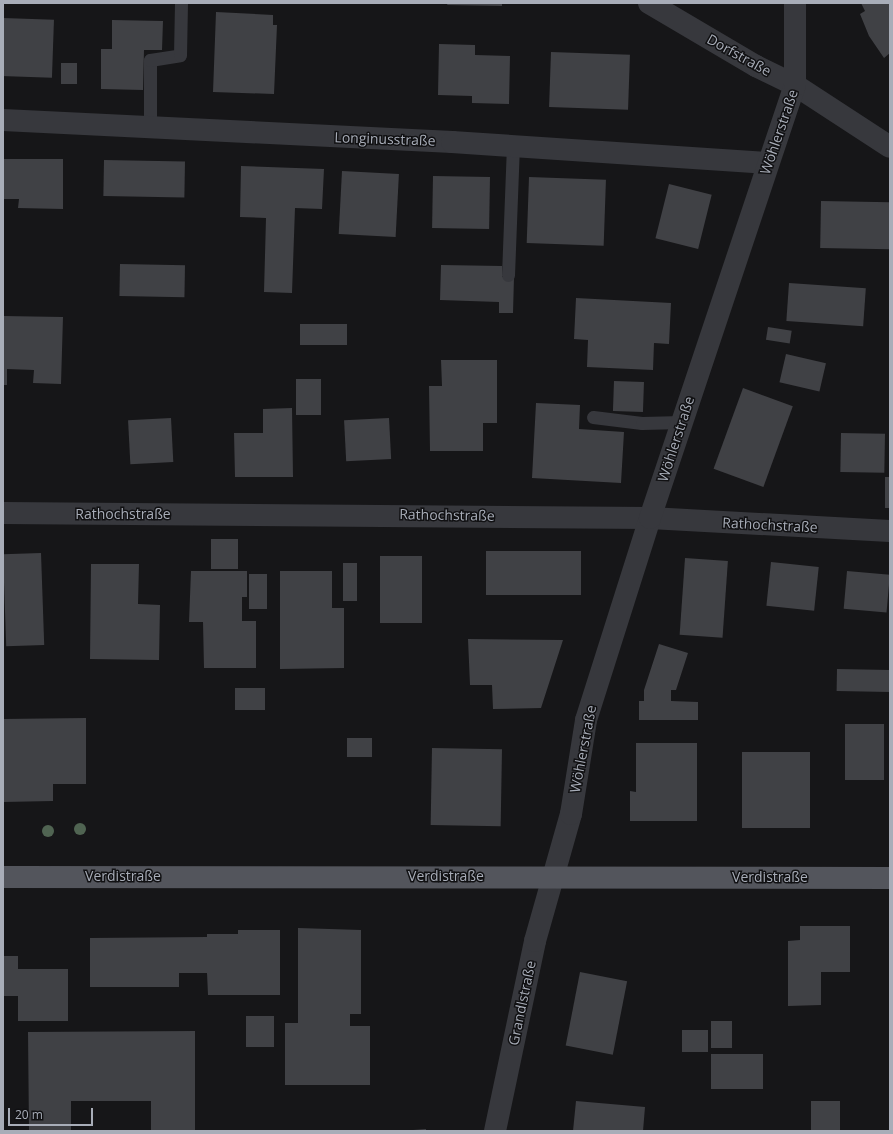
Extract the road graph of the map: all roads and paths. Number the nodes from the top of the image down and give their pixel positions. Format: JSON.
{"nodes":[{"id":1,"x":181,"y":3,"type":"edge"},
{"id":2,"x":649,"y":3,"type":"edge"},
{"id":3,"x":795,"y":3,"type":"edge"},
{"id":4,"x":795,"y":85,"type":"junction"},
{"id":5,"x":3,"y":120,"type":"edge"},
{"id":6,"x":150,"y":128,"type":"junction"},
{"id":7,"x":513,"y":146,"type":"junction"},
{"id":8,"x":890,"y":147,"type":"edge"},
{"id":9,"x":767,"y":163,"type":"junction"},
{"id":10,"x":508,"y":275,"type":"dead end"},
{"id":11,"x":592,"y":417,"type":"dead end"},
{"id":12,"x":682,"y":422,"type":"junction"},
{"id":13,"x":3,"y":513,"type":"edge"},
{"id":14,"x":650,"y":518,"type":"junction"},
{"id":15,"x":890,"y":532,"type":"edge"},
{"id":16,"x":3,"y":876,"type":"edge"},
{"id":17,"x":554,"y":877,"type":"junction"},
{"id":18,"x":890,"y":878,"type":"edge"},
{"id":19,"x":495,"y":1131,"type":"edge"}],
"edges":[{"from":1,"to":6,"type":"lane"},
{"from":2,"to":4,"type":"street","name":"Dorfstraße"},
{"from":3,"to":4,"type":"street","name":"Wöhlerstraße"},
{"from":4,"to":8,"type":"street","name":"Dorfstraße"},
{"from":4,"to":9,"type":"street","name":"Wöhlerstraße"},
{"from":5,"to":6,"type":"street","name":"Longinusstraße"},
{"from":6,"to":7,"type":"street","name":"Longinusstraße"},
{"from":7,"to":9,"type":"street","name":"Longinusstraße"},
{"from":7,"to":10,"type":"lane"},
{"from":9,"to":12,"type":"street","name":"Wöhlerstraße"},
{"from":11,"to":12,"type":"lane"},
{"from":12,"to":14,"type":"street","name":"Wöhlerstraße"},
{"from":13,"to":14,"type":"street","name":"Rathochstraße"},
{"from":14,"to":15,"type":"street","name":"Rathochstraße"},
{"from":14,"to":17,"type":"street","name":"Wöhlerstraße"},
{"from":16,"to":17,"type":"main road","name":"Verdistraße"},
{"from":17,"to":18,"type":"main road","name":"Verdistraße"},
{"from":17,"to":19,"type":"street","name":"Grandlstraße"}]}
